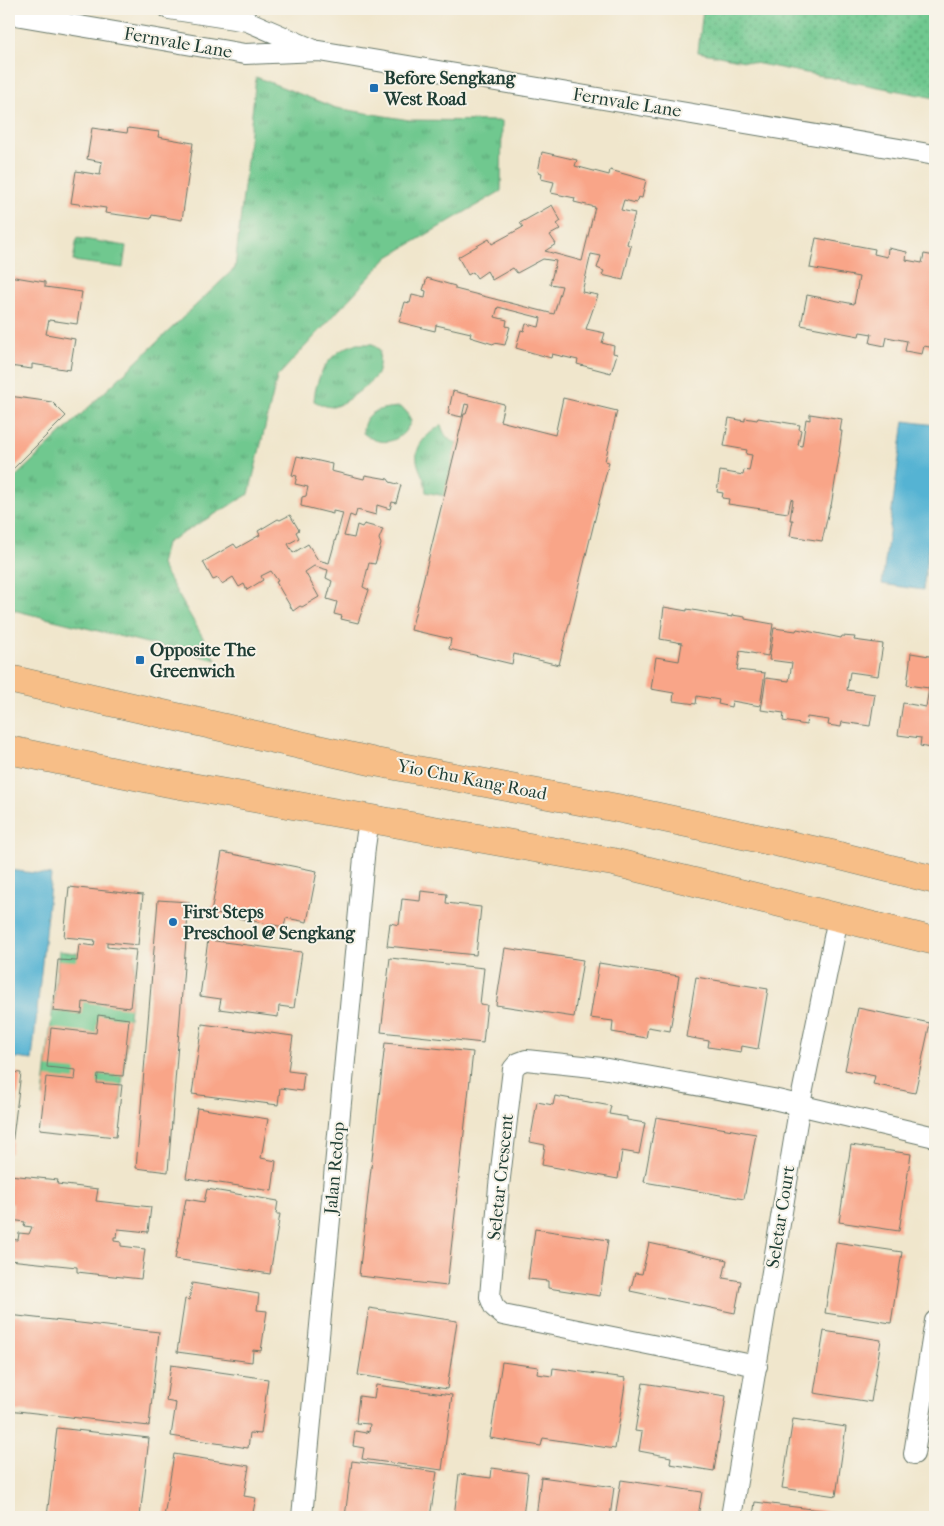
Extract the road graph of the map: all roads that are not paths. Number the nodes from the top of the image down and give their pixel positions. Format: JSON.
{"nodes":[{"id":1,"x":169,"y":9,"type":"edge"},
{"id":2,"x":9,"y":14,"type":"edge"},
{"id":3,"x":319,"y":51,"type":"junction"},
{"id":4,"x":935,"y":155,"type":"edge"},
{"id":5,"x":9,"y":679,"type":"edge"},
{"id":6,"x":9,"y":750,"type":"edge"},
{"id":7,"x":368,"y":819,"type":"junction"},
{"id":8,"x":935,"y":880,"type":"edge"},
{"id":9,"x":838,"y":918,"type":"junction"},
{"id":10,"x":935,"y":941,"type":"edge"},
{"id":11,"x":800,"y":1104,"type":"junction"},
{"id":12,"x":935,"y":1137,"type":"edge"},
{"id":13,"x":935,"y":1321,"type":"edge"},
{"id":14,"x":756,"y":1366,"type":"junction"},
{"id":15,"x":914,"y":1454,"type":"dead end"},
{"id":16,"x":302,"y":1517,"type":"edge"},
{"id":17,"x":730,"y":1517,"type":"edge"}],
"edges":[{"from":1,"to":3,"type":"street","name":"Fernvale Lane"},
{"from":2,"to":3,"type":"street","name":"Fernvale Lane"},
{"from":3,"to":4,"type":"street","name":"Fernvale Lane"},
{"from":5,"to":8,"type":"main road","name":"Yio Chu Kang Road"},
{"from":6,"to":7,"type":"main road"},
{"from":7,"to":9,"type":"main road"},
{"from":7,"to":16,"type":"street","name":"Jalan Redop"},
{"from":9,"to":10,"type":"main road"},
{"from":9,"to":11,"type":"street","name":"Seletar Court"},
{"from":11,"to":12,"type":"street","name":"Seletar Crescent"},
{"from":11,"to":14,"type":"street","name":"Seletar Court"},
{"from":11,"to":14,"type":"street","name":"Seletar Crescent"},
{"from":13,"to":15,"type":"street"},
{"from":14,"to":17,"type":"street","name":"Seletar Court"}]}
